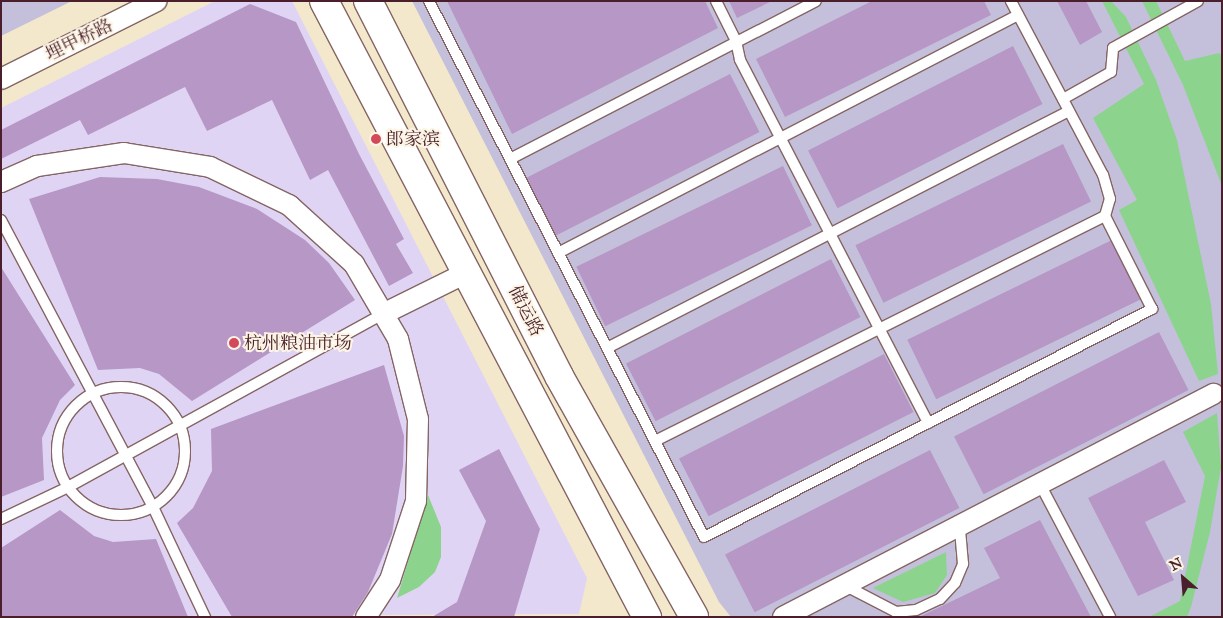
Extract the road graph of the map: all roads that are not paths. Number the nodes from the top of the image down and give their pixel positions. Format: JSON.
{"nodes":[{"id":1,"x":157,"y":1,"type":"edge"},
{"id":2,"x":324,"y":1,"type":"edge"},
{"id":3,"x":368,"y":1,"type":"edge"},
{"id":4,"x":428,"y":1,"type":"edge"},
{"id":5,"x":716,"y":1,"type":"edge"},
{"id":6,"x":816,"y":1,"type":"edge"},
{"id":7,"x":1011,"y":1,"type":"edge"},
{"id":8,"x":1198,"y":1,"type":"edge"},
{"id":9,"x":1018,"y":14,"type":"junction"},
{"id":10,"x":736,"y":41,"type":"junction"},
{"id":11,"x":1,"y":79,"type":"edge"},
{"id":12,"x":1063,"y":99,"type":"junction"},
{"id":13,"x":1069,"y":111,"type":"junction"},
{"id":14,"x":782,"y":139,"type":"junction"},
{"id":15,"x":510,"y":159,"type":"junction"},
{"id":16,"x":1,"y":182,"type":"edge"},
{"id":17,"x":1105,"y":216,"type":"junction"},
{"id":18,"x":1,"y":220,"type":"edge"},
{"id":19,"x":831,"y":233,"type":"junction"},
{"id":20,"x":558,"y":253,"type":"junction"},
{"id":21,"x":466,"y":273,"type":"junction"},
{"id":22,"x":383,"y":314,"type":"junction"},
{"id":23,"x":881,"y":328,"type":"junction"},
{"id":24,"x":607,"y":348,"type":"junction"},
{"id":25,"x":93,"y":394,"type":"junction"},
{"id":26,"x":1214,"y":394,"type":"dead end"},
{"id":27,"x":928,"y":423,"type":"junction"},
{"id":28,"x":180,"y":426,"type":"junction"},
{"id":29,"x":655,"y":441,"type":"junction"},
{"id":30,"x":124,"y":456,"type":"junction"},
{"id":31,"x":1040,"y":484,"type":"junction"},
{"id":32,"x":68,"y":486,"type":"junction"},
{"id":33,"x":153,"y":507,"type":"junction"},
{"id":34,"x":1,"y":519,"type":"edge"},
{"id":35,"x":960,"y":526,"type":"junction"},
{"id":36,"x":844,"y":586,"type":"junction"},
{"id":37,"x":688,"y":606,"type":"edge"},
{"id":38,"x":206,"y":617,"type":"edge"},
{"id":39,"x":366,"y":617,"type":"edge"},
{"id":40,"x":647,"y":617,"type":"edge"},
{"id":41,"x":783,"y":617,"type":"edge"},
{"id":42,"x":1110,"y":617,"type":"edge"}],
"edges":[{"from":1,"to":11,"type":"street","name":"埋甲桥路"},
{"from":2,"to":21,"type":"main road","name":"储运路"},
{"from":3,"to":37,"type":"main road","name":"储运路"},
{"from":4,"to":15,"type":"lane"},
{"from":5,"to":10,"type":"lane"},
{"from":6,"to":10,"type":"lane"},
{"from":7,"to":9,"type":"lane"},
{"from":8,"to":12,"type":"lane"},
{"from":9,"to":12,"type":"lane"},
{"from":9,"to":14,"type":"lane"},
{"from":10,"to":14,"type":"lane"},
{"from":10,"to":15,"type":"lane"},
{"from":12,"to":13,"type":"lane"},
{"from":13,"to":17,"type":"lane"},
{"from":13,"to":19,"type":"lane"},
{"from":14,"to":19,"type":"lane"},
{"from":14,"to":20,"type":"lane"},
{"from":15,"to":20,"type":"lane"},
{"from":16,"to":22,"type":"street"},
{"from":17,"to":23,"type":"lane"},
{"from":17,"to":27,"type":"lane"},
{"from":18,"to":25,"type":"lane"},
{"from":19,"to":23,"type":"lane"},
{"from":19,"to":24,"type":"lane"},
{"from":20,"to":24,"type":"lane"},
{"from":21,"to":22,"type":"street"},
{"from":21,"to":40,"type":"main road","name":"储运路"},
{"from":22,"to":28,"type":"lane"},
{"from":22,"to":39,"type":"street"},
{"from":23,"to":27,"type":"lane"},
{"from":23,"to":29,"type":"lane"},
{"from":24,"to":29,"type":"lane"},
{"from":25,"to":28,"type":"lane"},
{"from":25,"to":30,"type":"lane"},
{"from":25,"to":32,"type":"lane"},
{"from":26,"to":31,"type":"street"},
{"from":27,"to":29,"type":"lane"},
{"from":28,"to":30,"type":"lane"},
{"from":28,"to":33,"type":"lane"},
{"from":30,"to":32,"type":"lane"},
{"from":30,"to":33,"type":"lane"},
{"from":31,"to":35,"type":"street"},
{"from":31,"to":42,"type":"lane"},
{"from":32,"to":33,"type":"lane"},
{"from":32,"to":34,"type":"lane"},
{"from":33,"to":38,"type":"lane"},
{"from":35,"to":36,"type":"street"},
{"from":35,"to":36,"type":"lane"},
{"from":36,"to":41,"type":"street"},
{"from":37,"to":40,"type":"main road"}]}
